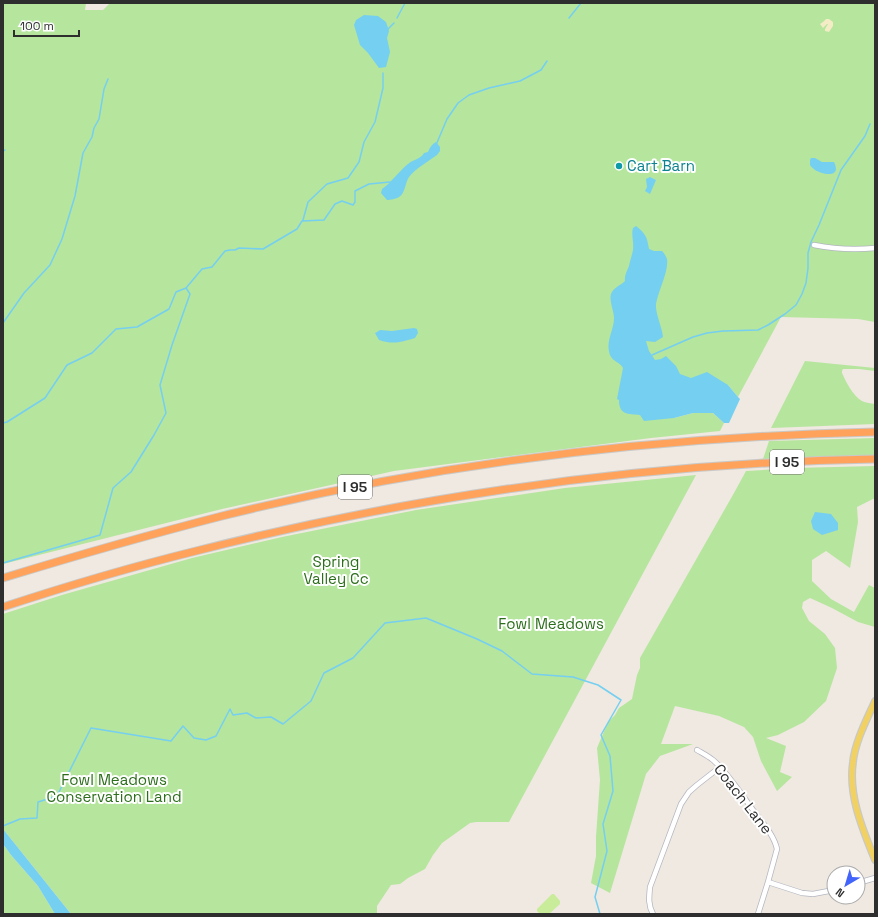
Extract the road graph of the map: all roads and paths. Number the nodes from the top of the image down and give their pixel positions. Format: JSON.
{"nodes":[{"id":1,"x":814,"y":244,"type":"dead end"},
{"id":2,"x":875,"y":248,"type":"edge"},
{"id":3,"x":875,"y":432,"type":"edge"},
{"id":4,"x":875,"y":460,"type":"edge"},
{"id":5,"x":3,"y":578,"type":"edge"},
{"id":6,"x":3,"y":607,"type":"edge"},
{"id":7,"x":875,"y":701,"type":"edge"},
{"id":8,"x":697,"y":750,"type":"dead end"},
{"id":9,"x":720,"y":767,"type":"junction"},
{"id":10,"x":875,"y":860,"type":"edge"},
{"id":11,"x":768,"y":882,"type":"junction"},
{"id":12,"x":826,"y":892,"type":"edge"},
{"id":13,"x":653,"y":914,"type":"edge"},
{"id":14,"x":758,"y":914,"type":"edge"}],
"edges":[{"from":1,"to":2,"type":"street"},
{"from":3,"to":5,"type":"highway","number":"I 95"},
{"from":4,"to":6,"type":"highway","number":"I 95"},
{"from":7,"to":10,"type":"main road"},
{"from":8,"to":9,"type":"street","name":"Coach Lane"},
{"from":9,"to":11,"type":"street","name":"Coach Lane"},
{"from":9,"to":13,"type":"street"},
{"from":11,"to":12,"type":"street"},
{"from":11,"to":14,"type":"street","name":"Coach Lane"}]}
